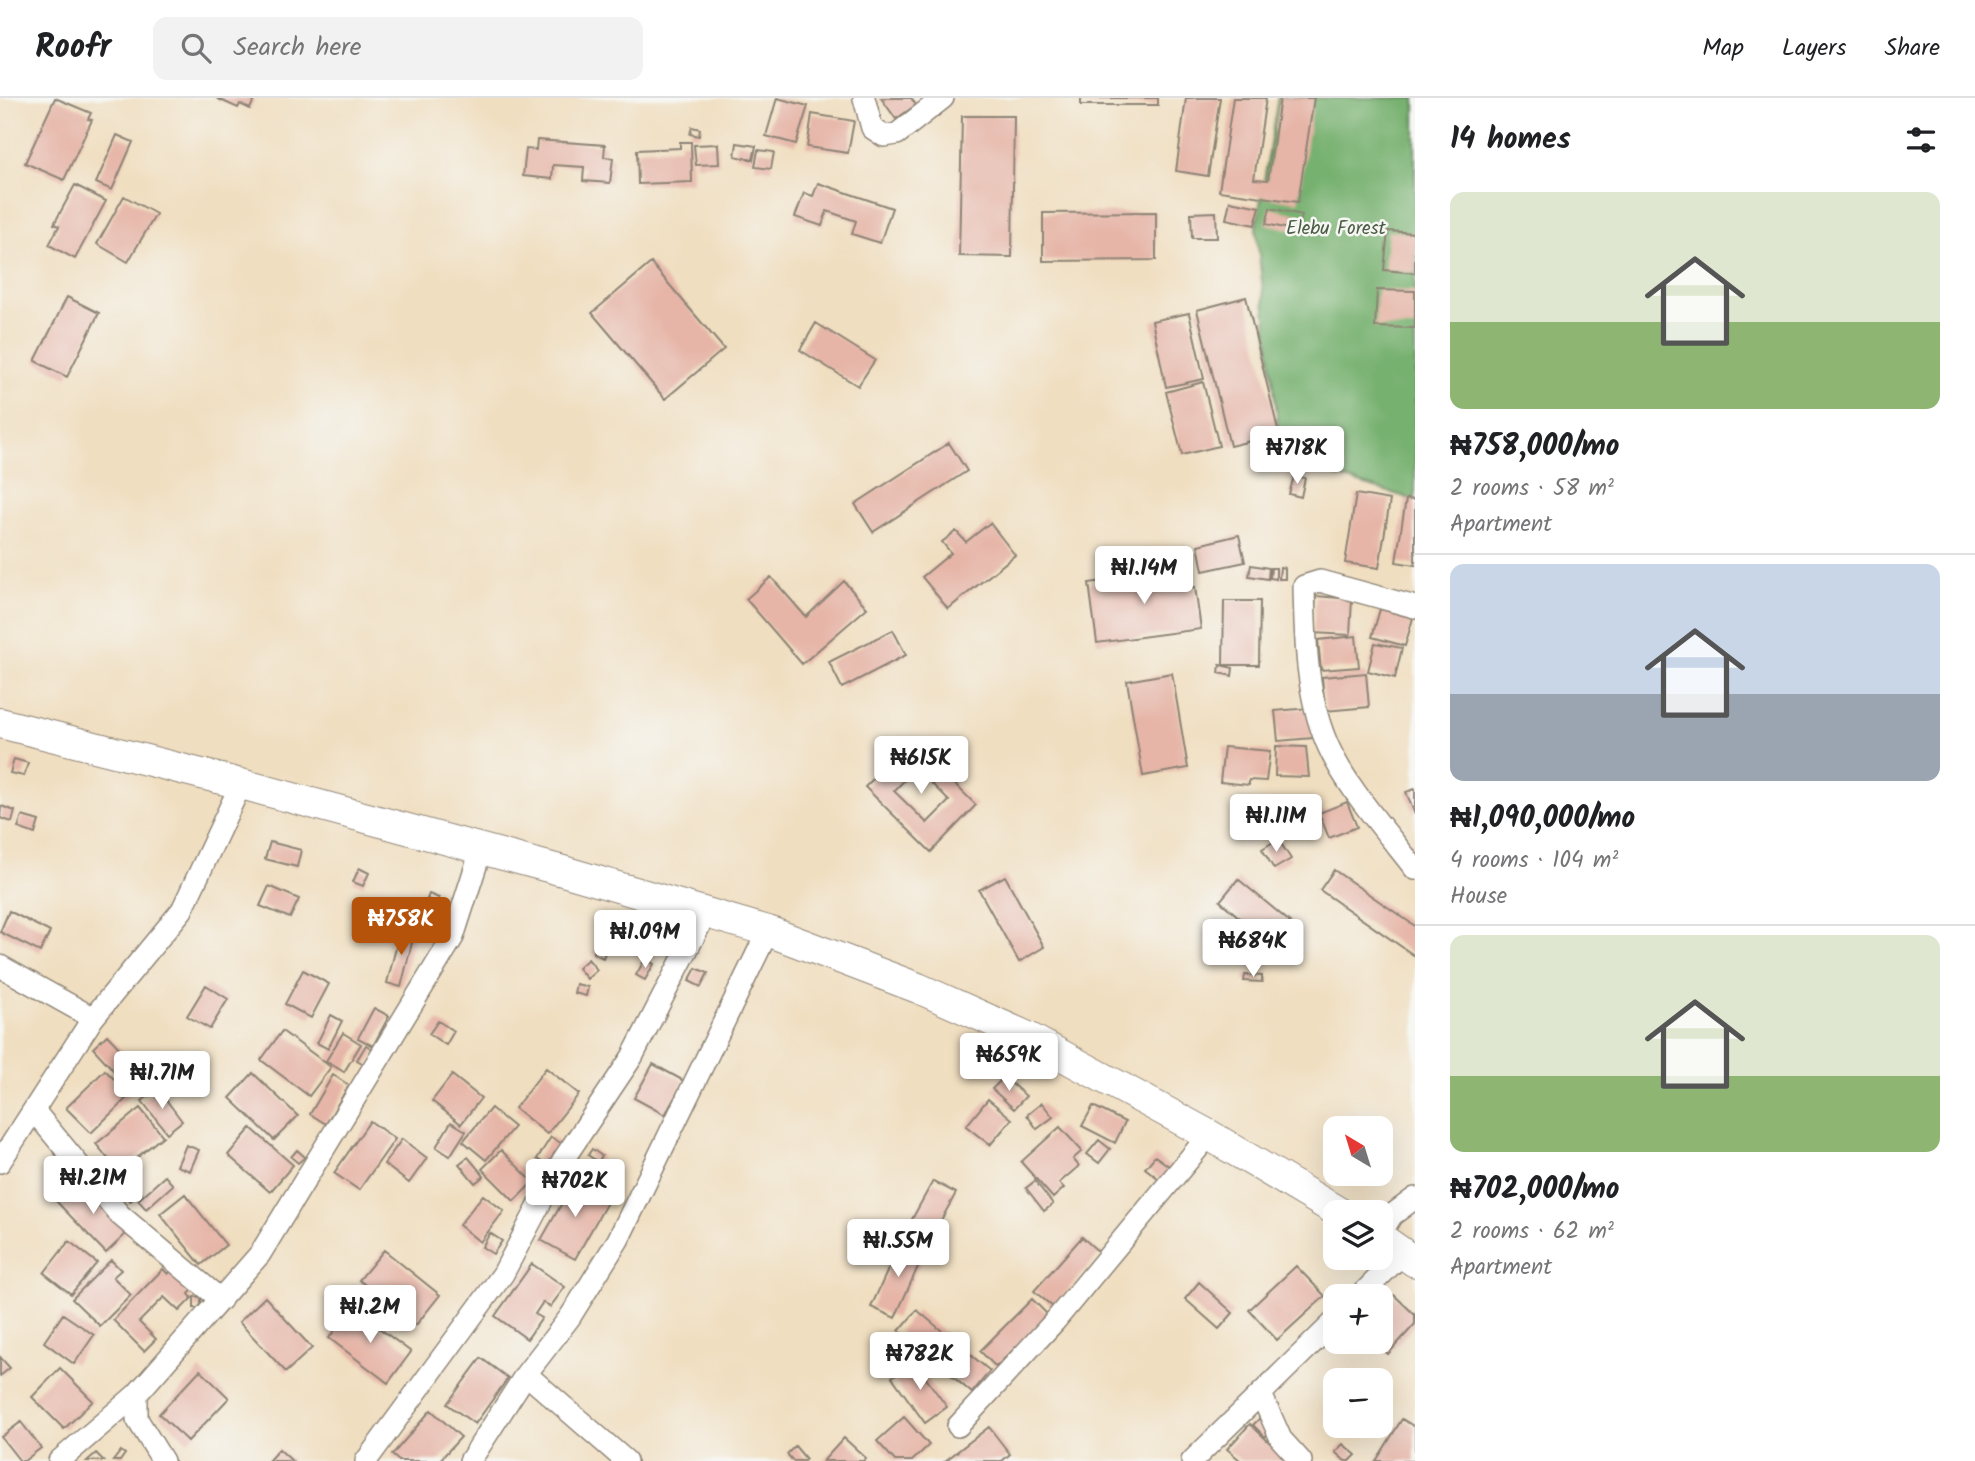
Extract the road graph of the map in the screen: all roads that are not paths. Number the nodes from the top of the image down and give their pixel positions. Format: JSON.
{"nodes":[{"id":1,"x":864,"y":98,"type":"edge"},
{"id":2,"x":943,"y":98,"type":"edge"},
{"id":3,"x":1415,"y":607,"type":"edge"},
{"id":4,"x":0,"y":723,"type":"edge"},
{"id":5,"x":241,"y":784,"type":"junction"},
{"id":6,"x":481,"y":850,"type":"junction"},
{"id":7,"x":1415,"y":869,"type":"edge"},
{"id":8,"x":706,"y":913,"type":"junction"},
{"id":9,"x":768,"y":931,"type":"junction"},
{"id":10,"x":0,"y":966,"type":"edge"},
{"id":11,"x":93,"y":1018,"type":"junction"},
{"id":12,"x":35,"y":1112,"type":"junction"},
{"id":13,"x":1209,"y":1135,"type":"junction"},
{"id":14,"x":0,"y":1163,"type":"edge"},
{"id":15,"x":1415,"y":1198,"type":"edge"},
{"id":16,"x":1323,"y":1203,"type":"edge"},
{"id":17,"x":1393,"y":1214,"type":"edge"},
{"id":18,"x":1399,"y":1251,"type":"edge"},
{"id":19,"x":1370,"y":1284,"type":"edge"},
{"id":20,"x":221,"y":1300,"type":"junction"},
{"id":21,"x":1323,"y":1333,"type":"edge"},
{"id":22,"x":526,"y":1374,"type":"junction"},
{"id":23,"x":137,"y":1394,"type":"junction"},
{"id":24,"x":1261,"y":1394,"type":"junction"},
{"id":25,"x":958,"y":1426,"type":"dead end"},
{"id":26,"x":59,"y":1461,"type":"edge"},
{"id":27,"x":163,"y":1461,"type":"edge"},
{"id":28,"x":366,"y":1461,"type":"edge"},
{"id":29,"x":470,"y":1461,"type":"edge"},
{"id":30,"x":626,"y":1461,"type":"edge"},
{"id":31,"x":1192,"y":1461,"type":"edge"},
{"id":32,"x":1301,"y":1461,"type":"edge"}],
"edges":[{"from":1,"to":2,"type":"street"},
{"from":3,"to":7,"type":"street"},
{"from":4,"to":5,"type":"main road"},
{"from":5,"to":6,"type":"main road"},
{"from":5,"to":11,"type":"street"},
{"from":6,"to":8,"type":"main road"},
{"from":6,"to":20,"type":"street"},
{"from":8,"to":9,"type":"main road"},
{"from":8,"to":28,"type":"street"},
{"from":9,"to":13,"type":"main road"},
{"from":9,"to":22,"type":"street"},
{"from":10,"to":11,"type":"street"},
{"from":11,"to":12,"type":"street"},
{"from":12,"to":14,"type":"street"},
{"from":12,"to":20,"type":"street"},
{"from":13,"to":16,"type":"main road"},
{"from":13,"to":25,"type":"street"},
{"from":15,"to":17,"type":"street"},
{"from":18,"to":19,"type":"street"},
{"from":20,"to":23,"type":"street"},
{"from":21,"to":24,"type":"street"},
{"from":22,"to":29,"type":"street"},
{"from":22,"to":30,"type":"street"},
{"from":23,"to":26,"type":"street"},
{"from":23,"to":27,"type":"street"},
{"from":24,"to":31,"type":"street"},
{"from":24,"to":32,"type":"street"}]}
